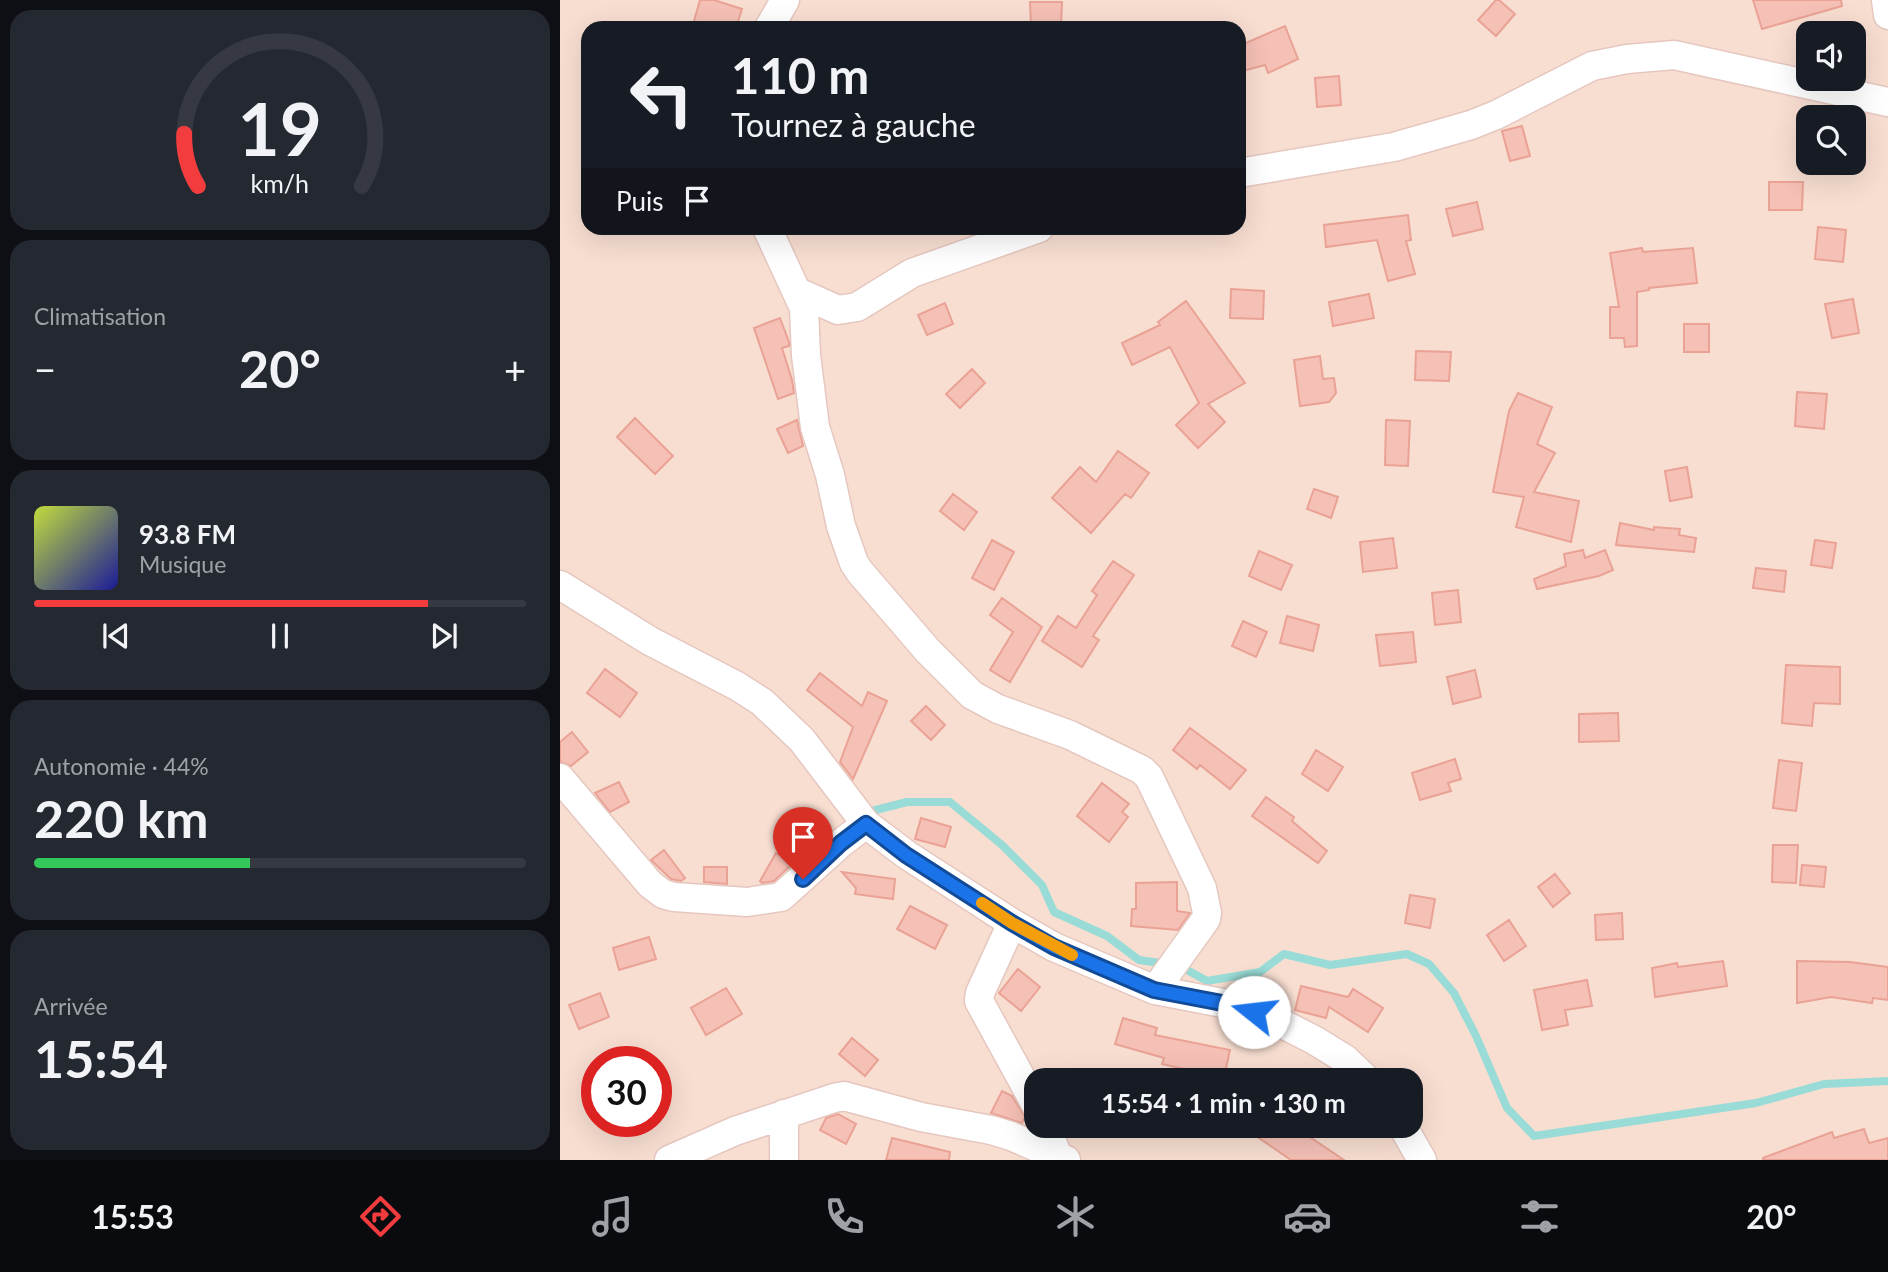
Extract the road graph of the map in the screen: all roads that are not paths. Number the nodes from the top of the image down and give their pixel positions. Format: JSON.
{"nodes":[{"id":1,"x":785,"y":0,"type":"edge"},
{"id":2,"x":1886,"y":0,"type":"edge"},
{"id":3,"x":1888,"y":15,"type":"edge"},
{"id":4,"x":773,"y":21,"type":"edge"},
{"id":5,"x":1888,"y":102,"type":"edge"},
{"id":6,"x":1246,"y":172,"type":"edge"},
{"id":7,"x":769,"y":235,"type":"edge"},
{"id":8,"x":1019,"y":235,"type":"edge"},
{"id":9,"x":800,"y":293,"type":"junction"},
{"id":10,"x":560,"y":585,"type":"edge"},
{"id":11,"x":560,"y":778,"type":"edge"},
{"id":12,"x":866,"y":824,"type":"junction"},
{"id":13,"x":1012,"y":923,"type":"junction"},
{"id":14,"x":1154,"y":990,"type":"junction"},
{"id":15,"x":1354,"y":1068,"type":"edge"},
{"id":16,"x":1024,"y":1083,"type":"edge"},
{"id":17,"x":785,"y":1114,"type":"junction"},
{"id":18,"x":1052,"y":1138,"type":"edge"},
{"id":19,"x":1409,"y":1138,"type":"edge"},
{"id":20,"x":1061,"y":1159,"type":"edge"},
{"id":21,"x":669,"y":1160,"type":"edge"},
{"id":22,"x":784,"y":1160,"type":"edge"},
{"id":23,"x":1422,"y":1160,"type":"edge"}],
"edges":[{"from":1,"to":4,"type":"street"},
{"from":2,"to":3,"type":"street"},
{"from":5,"to":6,"type":"street"},
{"from":7,"to":9,"type":"street"},
{"from":8,"to":9,"type":"street"},
{"from":9,"to":14,"type":"street"},
{"from":10,"to":12,"type":"street"},
{"from":11,"to":12,"type":"street"},
{"from":12,"to":13,"type":"street"},
{"from":13,"to":14,"type":"street"},
{"from":13,"to":16,"type":"street"},
{"from":14,"to":15,"type":"street"},
{"from":17,"to":20,"type":"street"},
{"from":17,"to":21,"type":"street"},
{"from":17,"to":22,"type":"street"},
{"from":18,"to":20,"type":"street"},
{"from":19,"to":23,"type":"street"}]}
